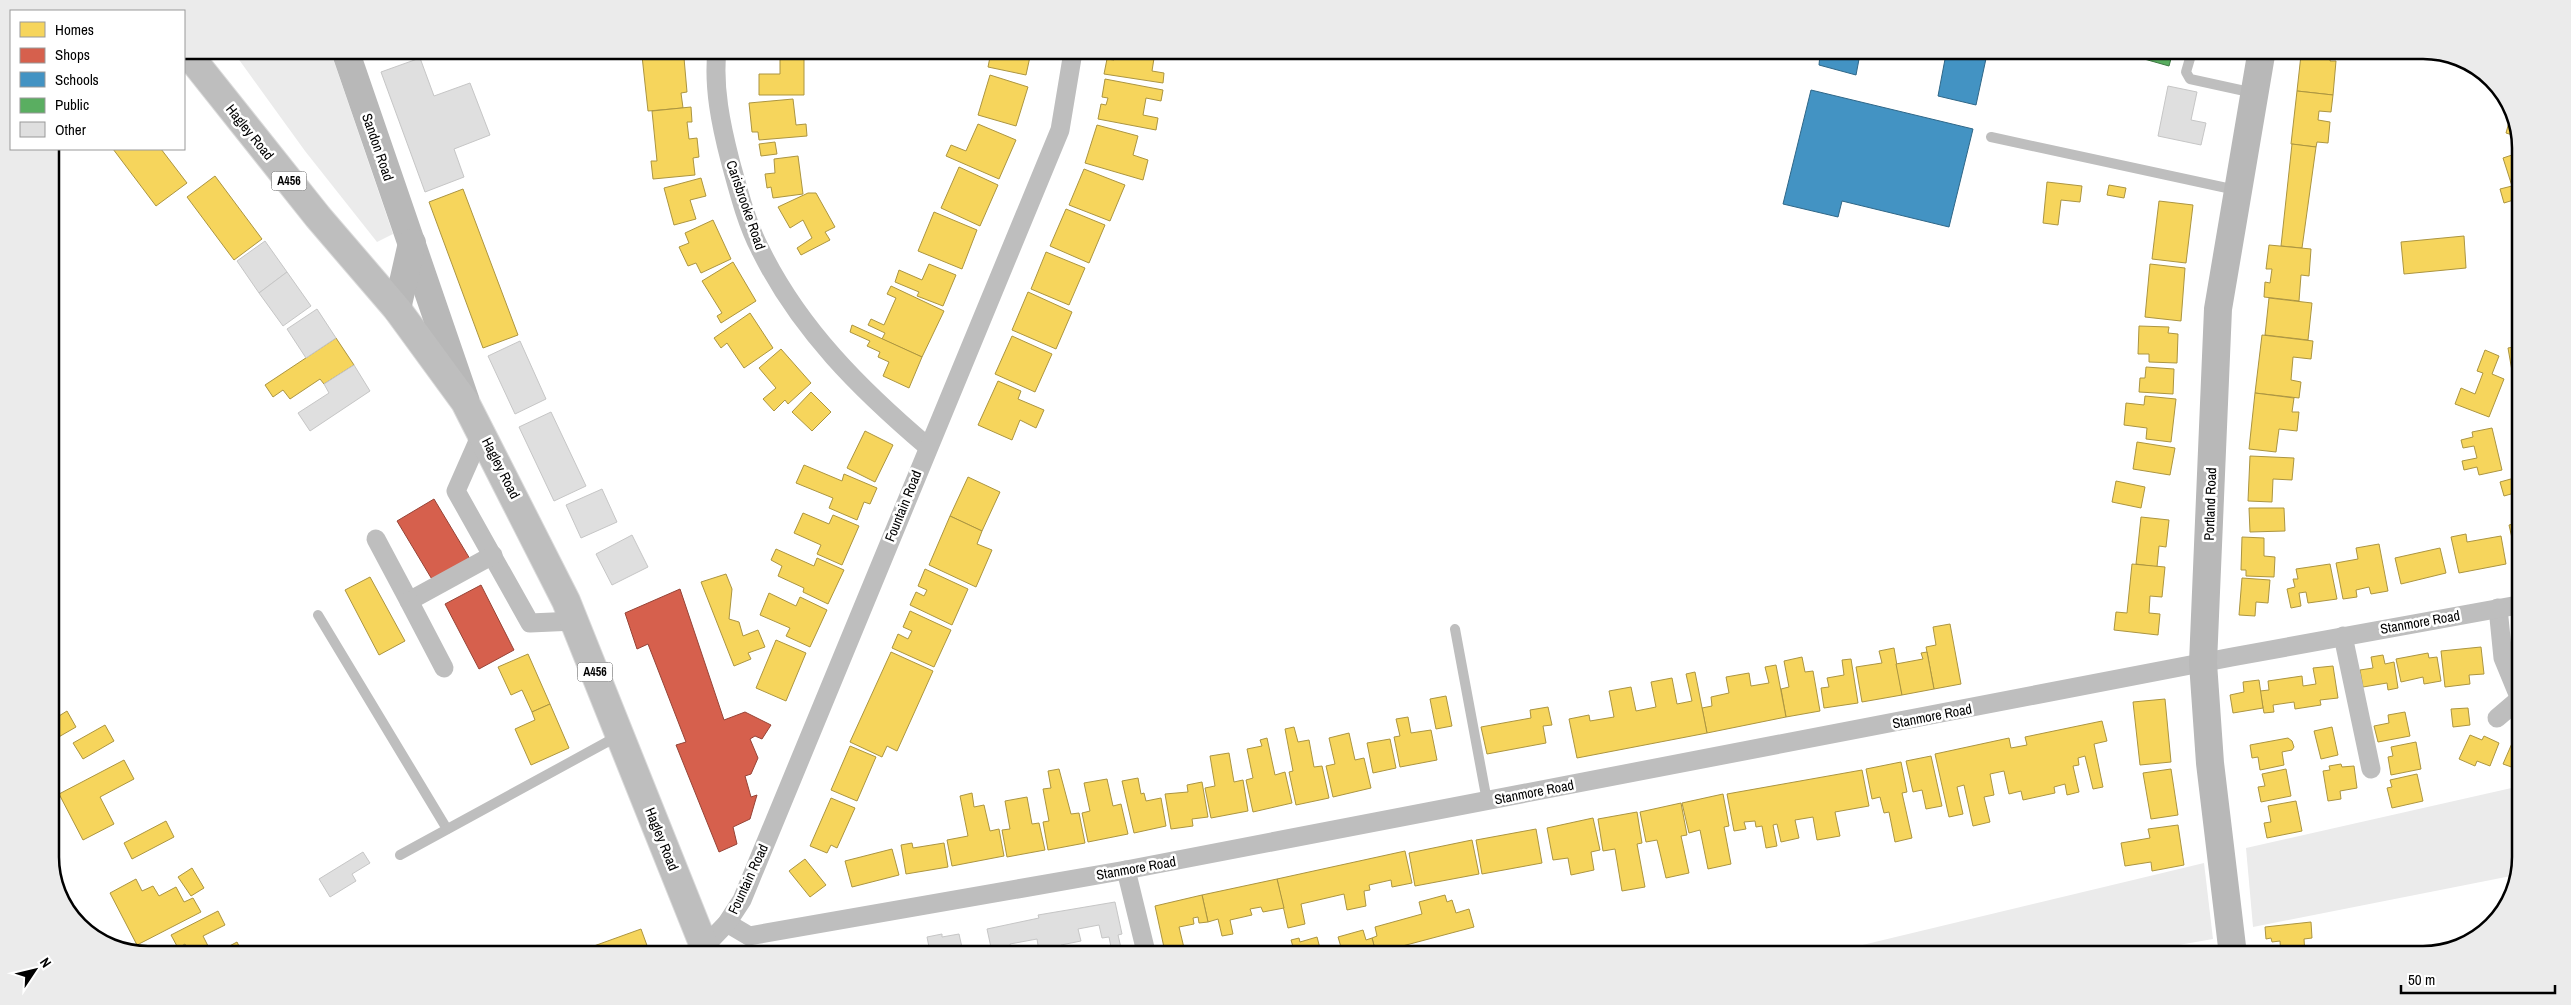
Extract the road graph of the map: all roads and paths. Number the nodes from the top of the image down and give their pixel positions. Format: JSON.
{"nodes":[{"id":1,"x":192,"y":59,"type":"edge"},
{"id":2,"x":348,"y":59,"type":"edge"},
{"id":3,"x":717,"y":59,"type":"edge"},
{"id":4,"x":1072,"y":59,"type":"edge"},
{"id":5,"x":2190,"y":59,"type":"edge"},
{"id":6,"x":2259,"y":59,"type":"edge"},
{"id":7,"x":2254,"y":93,"type":"junction"},
{"id":8,"x":1991,"y":137,"type":"dead end"},
{"id":9,"x":2238,"y":190,"type":"junction"},
{"id":10,"x":412,"y":243,"type":"junction"},
{"id":11,"x":397,"y":309,"type":"junction"},
{"id":12,"x":466,"y":402,"type":"junction"},
{"id":13,"x":482,"y":432,"type":"junction"},
{"id":14,"x":928,"y":446,"type":"junction"},
{"id":15,"x":376,"y":539,"type":"dead end"},
{"id":16,"x":492,"y":555,"type":"junction"},
{"id":17,"x":409,"y":601,"type":"junction"},
{"id":18,"x":2512,"y":606,"type":"edge"},
{"id":19,"x":2498,"y":608,"type":"junction"},
{"id":20,"x":318,"y":615,"type":"dead end"},
{"id":21,"x":575,"y":621,"type":"junction"},
{"id":22,"x":1455,"y":629,"type":"dead end"},
{"id":23,"x":2343,"y":636,"type":"junction"},
{"id":24,"x":2203,"y":663,"type":"junction"},
{"id":25,"x":444,"y":668,"type":"dead end"},
{"id":26,"x":2512,"y":680,"type":"edge"},
{"id":27,"x":2512,"y":705,"type":"edge"},
{"id":28,"x":2497,"y":718,"type":"dead end"},
{"id":29,"x":619,"y":735,"type":"junction"},
{"id":30,"x":2371,"y":769,"type":"dead end"},
{"id":31,"x":1487,"y":801,"type":"junction"},
{"id":32,"x":447,"y":829,"type":"junction"},
{"id":33,"x":400,"y":855,"type":"dead end"},
{"id":34,"x":1126,"y":870,"type":"junction"},
{"id":35,"x":727,"y":923,"type":"junction"},
{"id":36,"x":704,"y":946,"type":"edge"},
{"id":37,"x":708,"y":946,"type":"edge"},
{"id":38,"x":1145,"y":946,"type":"edge"},
{"id":39,"x":2232,"y":946,"type":"edge"}],
"edges":[{"from":1,"to":11,"type":"highway","name":"Hagley Road","number":"A456"},
{"from":2,"to":10,"type":"main road","name":"Sandon Road"},
{"from":3,"to":14,"type":"street","name":"Carisbrooke Road"},
{"from":4,"to":14,"type":"street","name":"Fountain Road"},
{"from":5,"to":7,"type":"lane"},
{"from":6,"to":7,"type":"main road","name":"Portland Road"},
{"from":7,"to":9,"type":"main road","name":"Portland Road"},
{"from":8,"to":9,"type":"lane"},
{"from":9,"to":24,"type":"main road","name":"Portland Road"},
{"from":10,"to":11,"type":"main road"},
{"from":10,"to":12,"type":"main road","name":"Sandon Road"},
{"from":11,"to":12,"type":"highway","name":"Hagley Road","number":"A456"},
{"from":12,"to":13,"type":"highway","name":"Hagley Road","number":"A456"},
{"from":13,"to":16,"type":"street"},
{"from":13,"to":21,"type":"highway","name":"Hagley Road","number":"A456"},
{"from":14,"to":35,"type":"street","name":"Fountain Road"},
{"from":15,"to":17,"type":"street"},
{"from":16,"to":17,"type":"street"},
{"from":16,"to":21,"type":"street"},
{"from":17,"to":25,"type":"street"},
{"from":18,"to":19,"type":"street","name":"Stanmore Road"},
{"from":19,"to":23,"type":"street","name":"Stanmore Road"},
{"from":19,"to":26,"type":"street"},
{"from":20,"to":32,"type":"lane"},
{"from":21,"to":29,"type":"highway","name":"Hagley Road","number":"A456"},
{"from":22,"to":31,"type":"lane"},
{"from":23,"to":24,"type":"street","name":"Stanmore Road"},
{"from":23,"to":30,"type":"street"},
{"from":24,"to":31,"type":"street","name":"Stanmore Road"},
{"from":24,"to":39,"type":"main road","name":"Portland Road"},
{"from":27,"to":28,"type":"street"},
{"from":29,"to":32,"type":"lane"},
{"from":29,"to":36,"type":"highway","name":"Hagley Road","number":"A456"},
{"from":31,"to":34,"type":"street","name":"Stanmore Road"},
{"from":32,"to":33,"type":"lane"},
{"from":34,"to":35,"type":"street","name":"Stanmore Road"},
{"from":34,"to":38,"type":"street"},
{"from":35,"to":37,"type":"street","name":"Fountain Road"}]}
